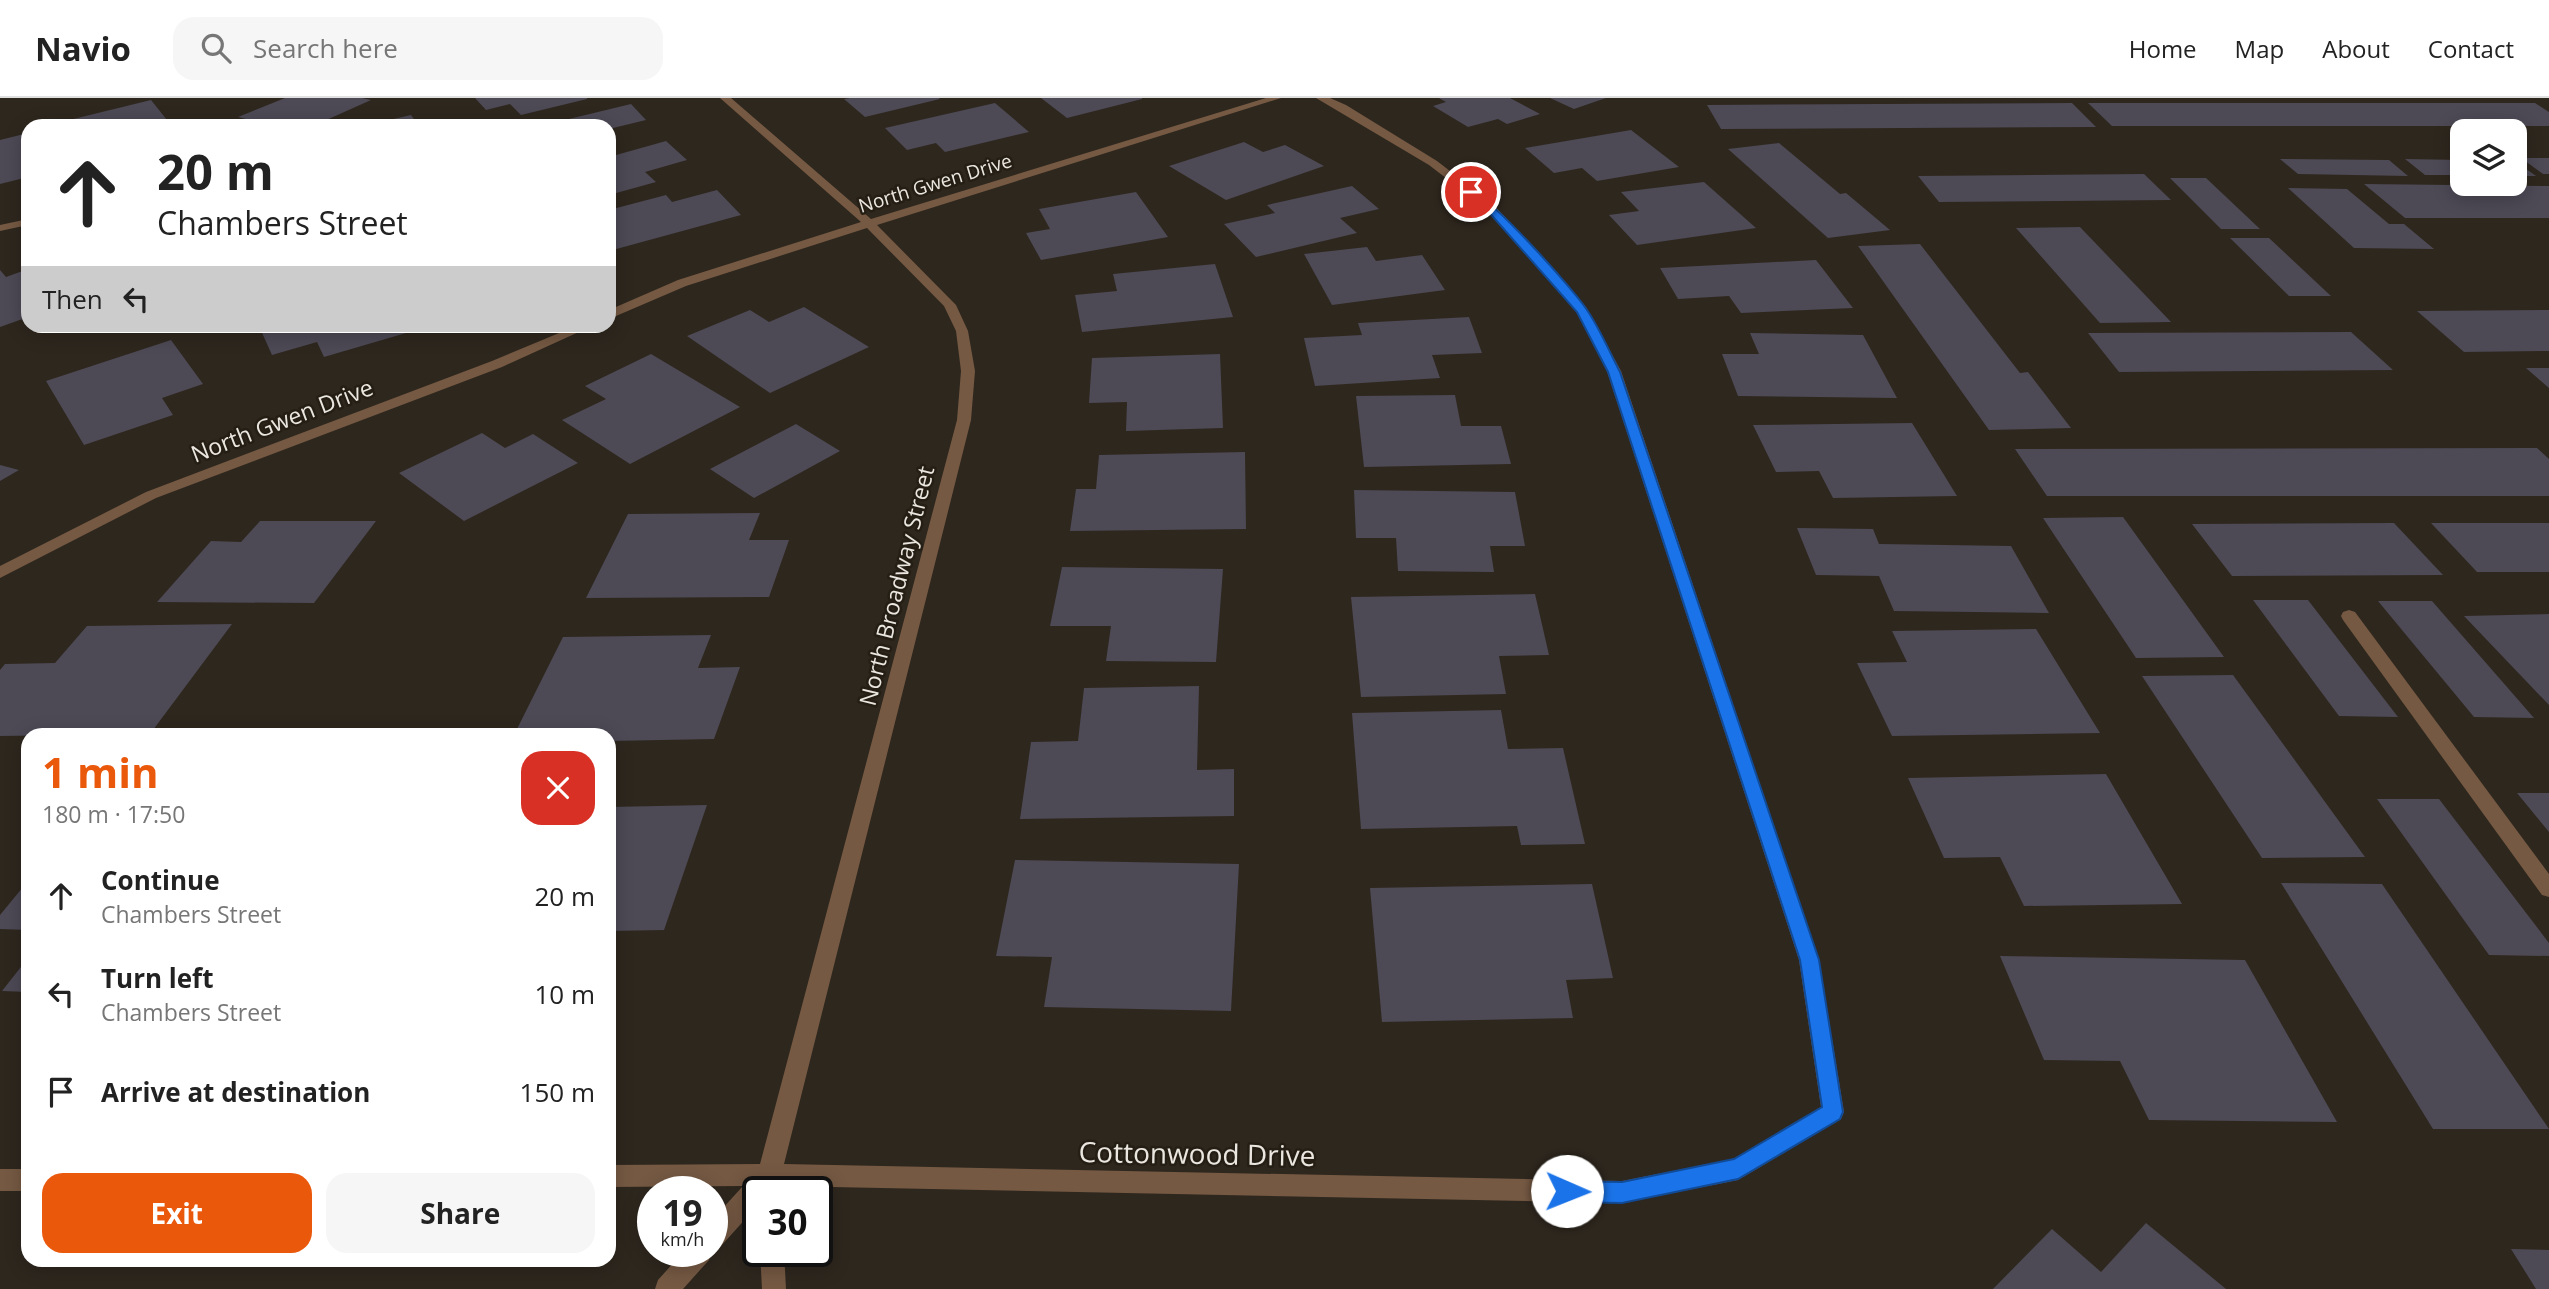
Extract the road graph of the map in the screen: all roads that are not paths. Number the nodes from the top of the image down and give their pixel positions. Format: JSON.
{"nodes":[{"id":1,"x":725,"y":98,"type":"edge"},
{"id":2,"x":1276,"y":98,"type":"edge"},
{"id":3,"x":1321,"y":98,"type":"edge"},
{"id":4,"x":869,"y":223,"type":"junction"},
{"id":5,"x":21,"y":224,"type":"edge"},
{"id":6,"x":0,"y":228,"type":"edge"},
{"id":7,"x":616,"y":312,"type":"edge"},
{"id":8,"x":570,"y":333,"type":"edge"},
{"id":9,"x":0,"y":573,"type":"edge"},
{"id":10,"x":2349,"y":616,"type":"dead end"},
{"id":11,"x":2549,"y":888,"type":"edge"},
{"id":12,"x":616,"y":1176,"type":"edge"},
{"id":13,"x":771,"y":1176,"type":"edge"},
{"id":14,"x":0,"y":1180,"type":"edge"},
{"id":15,"x":21,"y":1180,"type":"edge"},
{"id":16,"x":742,"y":1182,"type":"edge"},
{"id":17,"x":833,"y":1184,"type":"edge"},
{"id":18,"x":742,"y":1209,"type":"edge"},
{"id":19,"x":728,"y":1223,"type":"edge"},
{"id":20,"x":686,"y":1267,"type":"edge"},
{"id":21,"x":773,"y":1267,"type":"edge"},
{"id":22,"x":667,"y":1289,"type":"edge"},
{"id":23,"x":774,"y":1289,"type":"edge"}],
"edges":[{"from":1,"to":4,"type":"street","name":"North Broadway Street"},
{"from":2,"to":4,"type":"street","name":"North Gwen Drive"},
{"from":3,"to":17,"type":"street","name":"Cottonwood Drive"},
{"from":4,"to":7,"type":"street","name":"North Gwen Drive"},
{"from":4,"to":13,"type":"street","name":"North Broadway Street"},
{"from":5,"to":6,"type":"street"},
{"from":8,"to":9,"type":"street","name":"North Gwen Drive"},
{"from":10,"to":11,"type":"street"},
{"from":12,"to":16,"type":"street","name":"Cottonwood Drive"},
{"from":14,"to":15,"type":"street"},
{"from":18,"to":19,"type":"street"},
{"from":20,"to":22,"type":"street"},
{"from":21,"to":23,"type":"street"}]}
